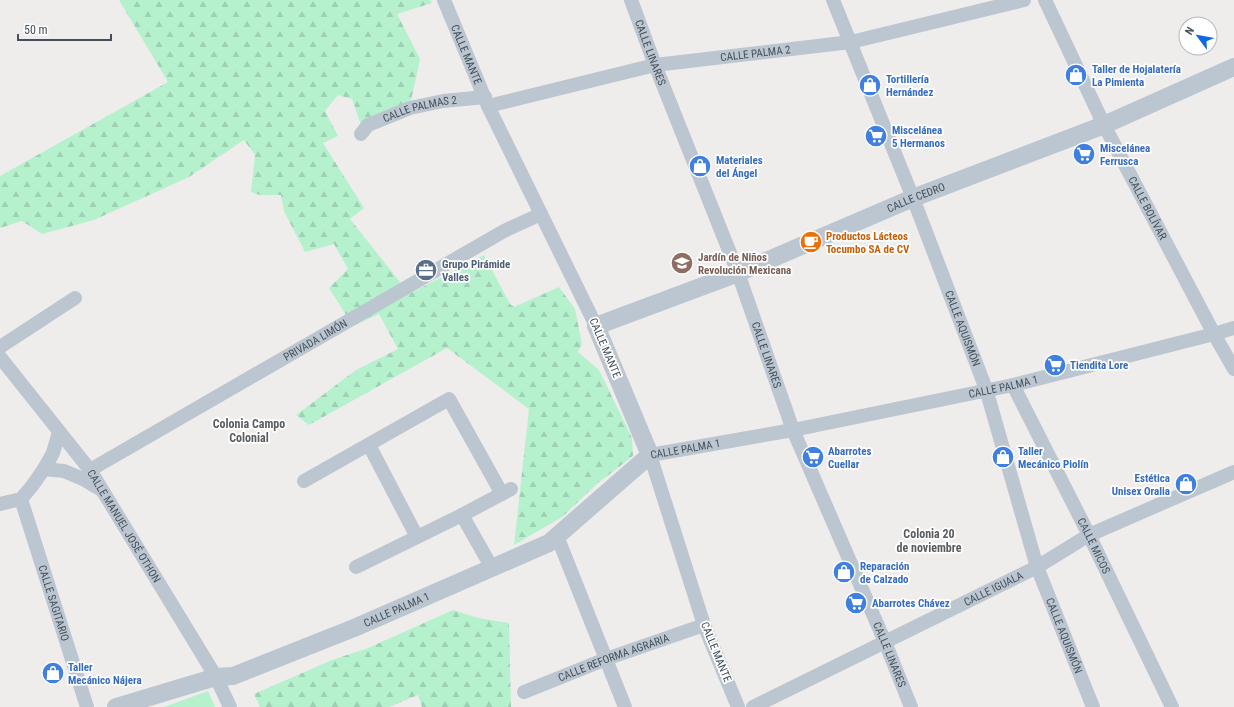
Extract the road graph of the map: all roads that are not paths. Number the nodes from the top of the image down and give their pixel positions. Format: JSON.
{"nodes":[{"id":1,"x":444,"y":0,"type":"edge"},
{"id":2,"x":631,"y":0,"type":"edge"},
{"id":3,"x":833,"y":0,"type":"edge"},
{"id":4,"x":1024,"y":0,"type":"edge"},
{"id":5,"x":1045,"y":0,"type":"edge"},
{"id":6,"x":851,"y":42,"type":"junction"},
{"id":7,"x":655,"y":65,"type":"junction"},
{"id":8,"x":1234,"y":67,"type":"edge"},
{"id":9,"x":486,"y":102,"type":"junction"},
{"id":10,"x":1104,"y":125,"type":"junction"},
{"id":11,"x":361,"y":134,"type":"dead end"},
{"id":12,"x":913,"y":198,"type":"junction"},
{"id":13,"x":542,"y":214,"type":"junction"},
{"id":14,"x":738,"y":273,"type":"junction"},
{"id":15,"x":75,"y":298,"type":"dead end"},
{"id":16,"x":596,"y":326,"type":"junction"},
{"id":17,"x":1234,"y":328,"type":"edge"},
{"id":18,"x":1214,"y":334,"type":"junction"},
{"id":19,"x":0,"y":347,"type":"edge"},
{"id":20,"x":0,"y":357,"type":"edge"},
{"id":21,"x":1234,"y":369,"type":"edge"},
{"id":22,"x":1013,"y":385,"type":"junction"},
{"id":23,"x":986,"y":389,"type":"junction"},
{"id":24,"x":793,"y":430,"type":"junction"},
{"id":25,"x":59,"y":432,"type":"junction"},
{"id":26,"x":369,"y":445,"type":"junction"},
{"id":27,"x":650,"y":455,"type":"junction"},
{"id":28,"x":44,"y":469,"type":"junction"},
{"id":29,"x":90,"y":470,"type":"junction"},
{"id":30,"x":1234,"y":472,"type":"edge"},
{"id":31,"x":304,"y":481,"type":"dead end"},
{"id":32,"x":102,"y":491,"type":"junction"},
{"id":33,"x":21,"y":499,"type":"junction"},
{"id":34,"x":0,"y":504,"type":"edge"},
{"id":35,"x":462,"y":515,"type":"junction"},
{"id":36,"x":1089,"y":535,"type":"junction"},
{"id":37,"x":557,"y":536,"type":"junction"},
{"id":38,"x":418,"y":537,"type":"junction"},
{"id":39,"x":356,"y":567,"type":"dead end"},
{"id":40,"x":1037,"y":567,"type":"junction"},
{"id":41,"x":492,"y":568,"type":"junction"},
{"id":42,"x":704,"y":625,"type":"junction"},
{"id":43,"x":885,"y":642,"type":"junction"},
{"id":44,"x":606,"y":659,"type":"junction"},
{"id":45,"x":216,"y":677,"type":"junction"},
{"id":46,"x":524,"y":692,"type":"dead end"},
{"id":47,"x":87,"y":707,"type":"edge"},
{"id":48,"x":116,"y":707,"type":"edge"},
{"id":49,"x":230,"y":707,"type":"edge"},
{"id":50,"x":625,"y":707,"type":"edge"},
{"id":51,"x":738,"y":707,"type":"edge"},
{"id":52,"x":753,"y":707,"type":"edge"},
{"id":53,"x":911,"y":707,"type":"edge"},
{"id":54,"x":1093,"y":707,"type":"edge"},
{"id":55,"x":1172,"y":707,"type":"edge"}],
"edges":[{"from":1,"to":9,"type":"street","name":"CALLE MANTE"},
{"from":2,"to":7,"type":"street","name":"CALLE LINARES"},
{"from":3,"to":6,"type":"street","name":"CALLE AQUISMÓN"},
{"from":4,"to":6,"type":"street","name":"CALLE PALMA 2"},
{"from":5,"to":10,"type":"street","name":"CALLE BOLÍVAR"},
{"from":6,"to":7,"type":"street","name":"CALLE PALMA 2"},
{"from":6,"to":12,"type":"street","name":"CALLE AQUISMÓN"},
{"from":7,"to":9,"type":"street","name":"CALLE PALMA 2"},
{"from":7,"to":14,"type":"street","name":"CALLE LINARES"},
{"from":8,"to":10,"type":"street","name":"CALLE CEDRO"},
{"from":9,"to":11,"type":"street","name":"CALLE PALMAS 2"},
{"from":9,"to":13,"type":"street","name":"CALLE MANTE"},
{"from":10,"to":12,"type":"street","name":"CALLE CEDRO"},
{"from":10,"to":18,"type":"street","name":"CALLE BOLÍVAR"},
{"from":12,"to":14,"type":"street","name":"CALLE CEDRO"},
{"from":12,"to":23,"type":"street","name":"CALLE AQUISMÓN"},
{"from":13,"to":16,"type":"street","name":"CALLE MANTE"},
{"from":13,"to":29,"type":"street","name":"PRIVADA LIMÓN"},
{"from":14,"to":16,"type":"street","name":"CALLE CEDRO"},
{"from":14,"to":24,"type":"street","name":"CALLE LINARES"},
{"from":15,"to":19,"type":"street"},
{"from":16,"to":27,"type":"street","name":"CALLE MANTE"},
{"from":17,"to":18,"type":"street","name":"CALLE PALMA 1"},
{"from":18,"to":21,"type":"street","name":"CALLE BOLÍVAR"},
{"from":18,"to":22,"type":"street","name":"CALLE PALMA 1"},
{"from":20,"to":25,"type":"street","name":"CALLE MANUEL JOSÉ OTHON"},
{"from":22,"to":23,"type":"street","name":"CALLE PALMA 1"},
{"from":22,"to":36,"type":"street","name":"CALLE MICOS"},
{"from":23,"to":24,"type":"street","name":"CALLE PALMA 1"},
{"from":23,"to":40,"type":"street","name":"CALLE AQUISMÓN"},
{"from":24,"to":27,"type":"street","name":"CALLE PALMA 1"},
{"from":24,"to":43,"type":"street","name":"CALLE LINARES"},
{"from":25,"to":28,"type":"street"},
{"from":25,"to":29,"type":"street","name":"CALLE MANUEL JOSÉ OTHON"},
{"from":26,"to":31,"type":"street"},
{"from":26,"to":35,"type":"street"},
{"from":26,"to":38,"type":"street"},
{"from":27,"to":37,"type":"street","name":"CALLE PALMA 1"},
{"from":27,"to":42,"type":"street","name":"CALLE MANTE"},
{"from":28,"to":32,"type":"street"},
{"from":28,"to":33,"type":"street"},
{"from":29,"to":32,"type":"street","name":"CALLE MANUEL JOSÉ OTHON"},
{"from":30,"to":36,"type":"street","name":"CALLE IGUALA"},
{"from":32,"to":45,"type":"street","name":"CALLE MANUEL JOSÉ OTHON"},
{"from":33,"to":34,"type":"street"},
{"from":33,"to":47,"type":"street","name":"CALLE SAGITARIO"},
{"from":35,"to":38,"type":"street"},
{"from":35,"to":41,"type":"street"},
{"from":36,"to":40,"type":"street","name":"CALLE IGUALA"},
{"from":36,"to":55,"type":"street","name":"CALLE MICOS"},
{"from":37,"to":41,"type":"street","name":"CALLE PALMA 1"},
{"from":37,"to":44,"type":"street"},
{"from":38,"to":39,"type":"street"},
{"from":40,"to":43,"type":"street","name":"CALLE IGUALA"},
{"from":40,"to":54,"type":"street","name":"CALLE AQUISMÓN"},
{"from":41,"to":45,"type":"street","name":"CALLE PALMA 1"},
{"from":42,"to":44,"type":"street","name":"CALLE REFORMA AGRARIA"},
{"from":42,"to":51,"type":"street","name":"CALLE MANTE"},
{"from":43,"to":52,"type":"street","name":"CALLE IGUALA"},
{"from":43,"to":53,"type":"street","name":"CALLE LINARES"},
{"from":44,"to":46,"type":"street","name":"CALLE REFORMA AGRARIA"},
{"from":44,"to":50,"type":"street"},
{"from":45,"to":48,"type":"street","name":"CALLE PALMA 1"},
{"from":45,"to":49,"type":"street","name":"CALLE MANUEL JOSÉ OTHON"}]}
